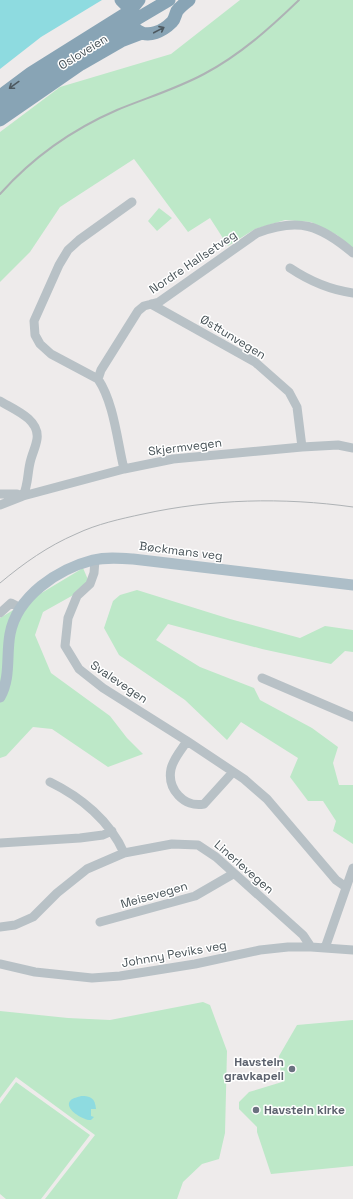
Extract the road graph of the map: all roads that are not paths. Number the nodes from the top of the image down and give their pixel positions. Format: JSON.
{"nodes":[{"id":1,"x":121,"y":0,"type":"edge"},
{"id":2,"x":177,"y":3,"type":"edge"},
{"id":3,"x":133,"y":7,"type":"edge"},
{"id":4,"x":138,"y":31,"type":"junction"},
{"id":5,"x":0,"y":96,"type":"edge"},
{"id":6,"x":0,"y":108,"type":"edge"},
{"id":7,"x":0,"y":120,"type":"edge"},
{"id":8,"x":132,"y":202,"type":"dead end"},
{"id":9,"x":353,"y":253,"type":"edge"},
{"id":10,"x":290,"y":268,"type":"dead end"},
{"id":11,"x":353,"y":293,"type":"edge"},
{"id":12,"x":151,"y":304,"type":"junction"},
{"id":13,"x":98,"y":379,"type":"junction"},
{"id":14,"x":0,"y":400,"type":"edge"},
{"id":15,"x":302,"y":447,"type":"junction"},
{"id":16,"x":353,"y":448,"type":"edge"},
{"id":17,"x":124,"y":469,"type":"junction"},
{"id":18,"x":0,"y":494,"type":"edge"},
{"id":19,"x":23,"y":496,"type":"junction"},
{"id":20,"x":0,"y":505,"type":"edge"},
{"id":21,"x":94,"y":560,"type":"junction"},
{"id":22,"x":353,"y":585,"type":"edge"},
{"id":23,"x":21,"y":608,"type":"junction"},
{"id":24,"x":0,"y":613,"type":"edge"},
{"id":25,"x":262,"y":678,"type":"dead end"},
{"id":26,"x":0,"y":697,"type":"edge"},
{"id":27,"x":353,"y":717,"type":"edge"},
{"id":28,"x":187,"y":741,"type":"junction"},
{"id":29,"x":233,"y":772,"type":"junction"},
{"id":30,"x":50,"y":782,"type":"dead end"},
{"id":31,"x":112,"y":831,"type":"junction"},
{"id":32,"x":0,"y":843,"type":"edge"},
{"id":33,"x":124,"y":854,"type":"junction"},
{"id":34,"x":353,"y":868,"type":"edge"},
{"id":35,"x":233,"y":874,"type":"junction"},
{"id":36,"x":346,"y":887,"type":"junction"},
{"id":37,"x":100,"y":922,"type":"dead end"},
{"id":38,"x":0,"y":927,"type":"edge"},
{"id":39,"x":311,"y":947,"type":"junction"},
{"id":40,"x":324,"y":948,"type":"junction"},
{"id":41,"x":353,"y":950,"type":"edge"},
{"id":42,"x":0,"y":964,"type":"edge"}],
"edges":[{"from":1,"to":3,"type":"highway"},
{"from":4,"to":2,"type":"highway","one_way":true},
{"from":2,"to":6,"type":"highway","name":"Osloveien"},
{"from":3,"to":4,"type":"highway"},
{"from":3,"to":5,"type":"highway","one_way":true},
{"from":4,"to":7,"type":"highway"},
{"from":8,"to":13,"type":"street"},
{"from":9,"to":12,"type":"street","name":"Nordre Hallsetveg"},
{"from":10,"to":11,"type":"street"},
{"from":12,"to":13,"type":"street","name":"Nordre Hallsetveg"},
{"from":12,"to":15,"type":"street","name":"Østtunvegen"},
{"from":13,"to":17,"type":"street"},
{"from":14,"to":19,"type":"street"},
{"from":15,"to":16,"type":"street","name":"Skjermvegen"},
{"from":15,"to":17,"type":"street","name":"Skjermvegen"},
{"from":17,"to":19,"type":"street","name":"Skjermvegen"},
{"from":18,"to":19,"type":"street"},
{"from":19,"to":20,"type":"street"},
{"from":21,"to":22,"type":"main road","name":"Bøckmans veg"},
{"from":21,"to":23,"type":"main road","name":"Bøckmans veg"},
{"from":21,"to":28,"type":"street","name":"Svalevegen"},
{"from":23,"to":24,"type":"street"},
{"from":23,"to":26,"type":"main road","name":"Bøckmans veg"},
{"from":25,"to":27,"type":"street"},
{"from":28,"to":29,"type":"street","name":"Svalevegen"},
{"from":28,"to":29,"type":"street"},
{"from":29,"to":36,"type":"street","name":"Svalevegen"},
{"from":30,"to":31,"type":"street"},
{"from":31,"to":32,"type":"street"},
{"from":31,"to":33,"type":"street"},
{"from":33,"to":35,"type":"street","name":"Linerlevegen"},
{"from":33,"to":38,"type":"street","name":"Linerlevegen"},
{"from":34,"to":36,"type":"street"},
{"from":35,"to":37,"type":"street","name":"Meisevegen"},
{"from":35,"to":39,"type":"street","name":"Linerlevegen"},
{"from":36,"to":40,"type":"street"},
{"from":39,"to":40,"type":"street","name":"Johnny Peviks veg"},
{"from":39,"to":42,"type":"street","name":"Johnny Peviks veg"},
{"from":40,"to":41,"type":"street","name":"Johnny Peviks veg"}]}
